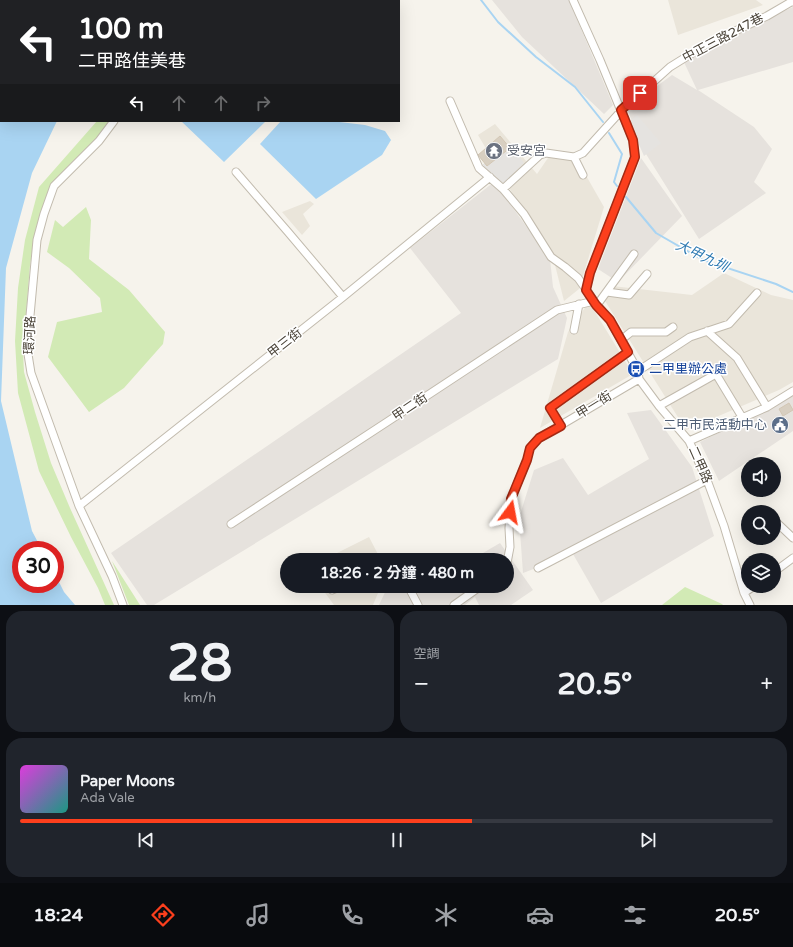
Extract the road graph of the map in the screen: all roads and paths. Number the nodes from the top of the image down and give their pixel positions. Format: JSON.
{"nodes":[{"id":1,"x":573,"y":0,"type":"edge"},
{"id":2,"x":793,"y":2,"type":"edge"},
{"id":3,"x":450,"y":101,"type":"dead end"},
{"id":4,"x":621,"y":110,"type":"junction"},
{"id":5,"x":113,"y":122,"type":"edge"},
{"id":6,"x":574,"y":157,"type":"junction"},
{"id":7,"x":236,"y":172,"type":"dead end"},
{"id":8,"x":583,"y":175,"type":"dead end"},
{"id":9,"x":490,"y":178,"type":"junction"},
{"id":10,"x":503,"y":189,"type":"junction"},
{"id":11,"x":634,"y":254,"type":"dead end"},
{"id":12,"x":647,"y":274,"type":"dead end"},
{"id":13,"x":586,"y":290,"type":"junction"},
{"id":14,"x":607,"y":292,"type":"junction"},
{"id":15,"x":757,"y":293,"type":"dead end"},
{"id":16,"x":343,"y":297,"type":"junction"},
{"id":17,"x":595,"y":303,"type":"junction"},
{"id":18,"x":579,"y":304,"type":"junction"},
{"id":19,"x":673,"y":327,"type":"dead end"},
{"id":20,"x":574,"y":330,"type":"dead end"},
{"id":21,"x":707,"y":331,"type":"junction"},
{"id":22,"x":621,"y":340,"type":"junction"},
{"id":23,"x":628,"y":352,"type":"junction"},
{"id":24,"x":638,"y":371,"type":"junction"},
{"id":25,"x":639,"y":379,"type":"junction"},
{"id":26,"x":792,"y":395,"type":"edge"},
{"id":27,"x":658,"y":406,"type":"junction"},
{"id":28,"x":767,"y":407,"type":"junction"},
{"id":29,"x":742,"y":417,"type":"junction"},
{"id":30,"x":561,"y":426,"type":"junction"},
{"id":31,"x":689,"y":440,"type":"junction"},
{"id":32,"x":707,"y":480,"type":"junction"},
{"id":33,"x":79,"y":506,"type":"junction"},
{"id":34,"x":232,"y":524,"type":"dead end"},
{"id":35,"x":781,"y":527,"type":"edge"},
{"id":36,"x":793,"y":538,"type":"edge"},
{"id":37,"x":509,"y":553,"type":"edge"},
{"id":38,"x":793,"y":558,"type":"edge"},
{"id":39,"x":781,"y":567,"type":"edge"},
{"id":40,"x":538,"y":568,"type":"dead end"},
{"id":41,"x":741,"y":583,"type":"edge"},
{"id":42,"x":412,"y":593,"type":"edge"},
{"id":43,"x":471,"y":593,"type":"edge"},
{"id":44,"x":744,"y":593,"type":"edge"},
{"id":45,"x":123,"y":605,"type":"edge"},
{"id":46,"x":418,"y":605,"type":"edge"},
{"id":47,"x":454,"y":605,"type":"edge"},
{"id":48,"x":750,"y":605,"type":"edge"}],
"edges":[{"from":1,"to":4,"type":"street"},
{"from":2,"to":4,"type":"street","name":"中正三路247巷"},
{"from":3,"to":9,"type":"street"},
{"from":4,"to":6,"type":"street","name":"中正三路247巷"},
{"from":4,"to":13,"type":"street"},
{"from":5,"to":33,"type":"street","name":"環河路"},
{"from":6,"to":8,"type":"street"},
{"from":6,"to":10,"type":"street"},
{"from":7,"to":16,"type":"street"},
{"from":9,"to":10,"type":"street"},
{"from":9,"to":16,"type":"street","name":"甲三街"},
{"from":10,"to":13,"type":"street"},
{"from":11,"to":14,"type":"street"},
{"from":12,"to":14,"type":"street"},
{"from":13,"to":17,"type":"street"},
{"from":14,"to":17,"type":"street"},
{"from":15,"to":21,"type":"street"},
{"from":16,"to":33,"type":"street","name":"甲三街"},
{"from":17,"to":18,"type":"street","name":"甲二街"},
{"from":17,"to":22,"type":"street","name":"二甲路"},
{"from":18,"to":20,"type":"street"},
{"from":18,"to":34,"type":"street","name":"甲二街"},
{"from":19,"to":22,"type":"street"},
{"from":21,"to":24,"type":"street"},
{"from":21,"to":28,"type":"street"},
{"from":22,"to":23,"type":"street","name":"二甲路"},
{"from":23,"to":24,"type":"street","name":"二甲路"},
{"from":23,"to":30,"type":"street"},
{"from":24,"to":25,"type":"street","name":"二甲路"},
{"from":25,"to":27,"type":"street","name":"二甲路"},
{"from":25,"to":30,"type":"street","name":"甲一街"},
{"from":26,"to":28,"type":"street"},
{"from":27,"to":29,"type":"street"},
{"from":27,"to":31,"type":"street","name":"二甲路"},
{"from":28,"to":29,"type":"street"},
{"from":29,"to":31,"type":"street"},
{"from":30,"to":37,"type":"street","name":"甲一街"},
{"from":31,"to":32,"type":"street","name":"二甲路"},
{"from":32,"to":40,"type":"street"},
{"from":32,"to":41,"type":"street","name":"二甲路"},
{"from":33,"to":45,"type":"street","name":"環河路"},
{"from":35,"to":36,"type":"street"},
{"from":38,"to":39,"type":"street"},
{"from":42,"to":46,"type":"street"},
{"from":43,"to":47,"type":"street"},
{"from":44,"to":48,"type":"street","name":"二甲路"}]}
